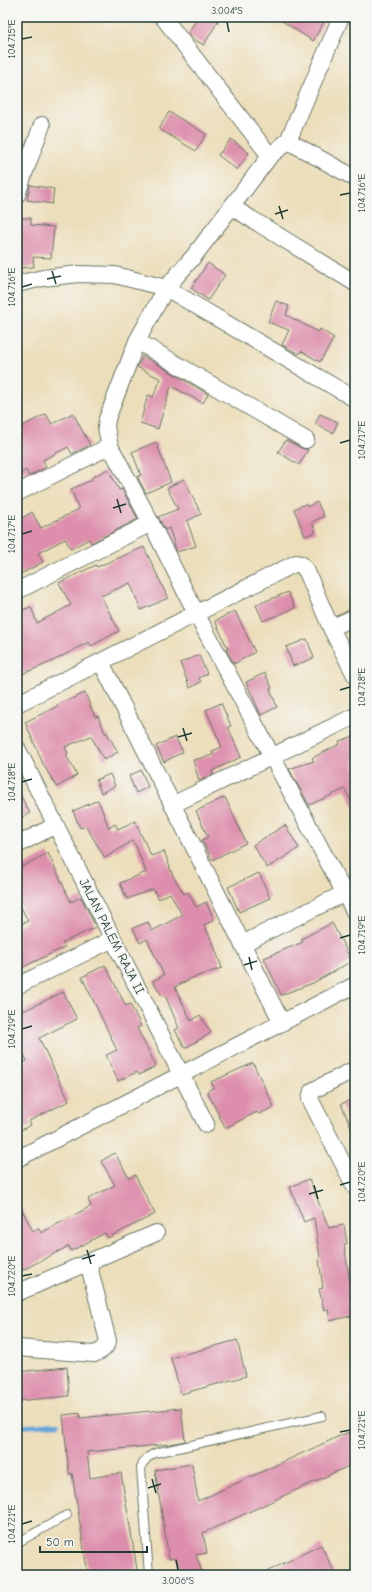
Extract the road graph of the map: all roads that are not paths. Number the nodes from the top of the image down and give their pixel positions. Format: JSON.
{"nodes":[{"id":1,"x":163,"y":17,"type":"edge"},
{"id":2,"x":341,"y":17,"type":"edge"},
{"id":3,"x":42,"y":125,"type":"dead end"},
{"id":4,"x":288,"y":141,"type":"junction"},
{"id":5,"x":270,"y":156,"type":"junction"},
{"id":6,"x":20,"y":173,"type":"edge"},
{"id":7,"x":355,"y":178,"type":"edge"},
{"id":8,"x":17,"y":195,"type":"edge"},
{"id":9,"x":232,"y":207,"type":"junction"},
{"id":10,"x":355,"y":283,"type":"edge"},
{"id":11,"x":17,"y":284,"type":"edge"},
{"id":12,"x":166,"y":288,"type":"junction"},
{"id":13,"x":138,"y":341,"type":"junction"},
{"id":14,"x":355,"y":399,"type":"edge"},
{"id":15,"x":306,"y":440,"type":"dead end"},
{"id":16,"x":110,"y":446,"type":"junction"},
{"id":17,"x":17,"y":493,"type":"edge"},
{"id":18,"x":151,"y":523,"type":"junction"},
{"id":19,"x":17,"y":590,"type":"edge"},
{"id":20,"x":196,"y":613,"type":"junction"},
{"id":21,"x":355,"y":617,"type":"edge"},
{"id":22,"x":331,"y":628,"type":"junction"},
{"id":23,"x":100,"y":662,"type":"junction"},
{"id":24,"x":355,"y":675,"type":"edge"},
{"id":25,"x":17,"y":704,"type":"edge"},
{"id":26,"x":355,"y":716,"type":"edge"},
{"id":27,"x":17,"y":748,"type":"edge"},
{"id":28,"x":272,"y":756,"type":"junction"},
{"id":29,"x":172,"y":805,"type":"junction"},
{"id":30,"x":56,"y":825,"type":"junction"},
{"id":31,"x":17,"y":845,"type":"edge"},
{"id":32,"x":350,"y":890,"type":"edge"},
{"id":33,"x":355,"y":913,"type":"edge"},
{"id":34,"x":113,"y":939,"type":"junction"},
{"id":35,"x":242,"y":944,"type":"junction"},
{"id":36,"x":355,"y":985,"type":"edge"},
{"id":37,"x":17,"y":986,"type":"edge"},
{"id":38,"x":282,"y":1023,"type":"junction"},
{"id":39,"x":355,"y":1069,"type":"edge"},
{"id":40,"x":181,"y":1074,"type":"junction"},
{"id":41,"x":206,"y":1124,"type":"dead end"},
{"id":42,"x":17,"y":1159,"type":"edge"},
{"id":43,"x":355,"y":1187,"type":"edge"},
{"id":44,"x":156,"y":1233,"type":"dead end"},
{"id":45,"x":88,"y":1262,"type":"junction"},
{"id":46,"x":17,"y":1293,"type":"edge"},
{"id":47,"x":17,"y":1348,"type":"edge"},
{"id":48,"x":322,"y":1416,"type":"dead end"},
{"id":49,"x":67,"y":1515,"type":"dead end"},
{"id":50,"x":17,"y":1542,"type":"edge"},
{"id":51,"x":149,"y":1575,"type":"edge"}],
"edges":[{"from":1,"to":5,"type":"street"},
{"from":2,"to":4,"type":"street"},
{"from":3,"to":6,"type":"street"},
{"from":4,"to":5,"type":"street"},
{"from":4,"to":7,"type":"street"},
{"from":5,"to":9,"type":"street"},
{"from":6,"to":8,"type":"street"},
{"from":9,"to":10,"type":"street"},
{"from":9,"to":12,"type":"street"},
{"from":11,"to":12,"type":"street"},
{"from":12,"to":13,"type":"street"},
{"from":12,"to":14,"type":"street"},
{"from":13,"to":15,"type":"street"},
{"from":13,"to":16,"type":"street"},
{"from":16,"to":17,"type":"street"},
{"from":16,"to":18,"type":"street"},
{"from":18,"to":19,"type":"street"},
{"from":18,"to":20,"type":"street"},
{"from":20,"to":22,"type":"street"},
{"from":20,"to":23,"type":"street"},
{"from":20,"to":28,"type":"street"},
{"from":21,"to":22,"type":"street"},
{"from":22,"to":24,"type":"street"},
{"from":23,"to":25,"type":"street"},
{"from":23,"to":29,"type":"street"},
{"from":26,"to":28,"type":"street"},
{"from":27,"to":30,"type":"street","name":"JALAN PALEM RAJA II"},
{"from":28,"to":29,"type":"street"},
{"from":28,"to":32,"type":"street"},
{"from":29,"to":35,"type":"street"},
{"from":30,"to":31,"type":"street"},
{"from":30,"to":34,"type":"street","name":"JALAN PALEM RAJA II"},
{"from":32,"to":33,"type":"street"},
{"from":32,"to":35,"type":"street"},
{"from":34,"to":37,"type":"street"},
{"from":34,"to":40,"type":"street","name":"JALAN PALEM RAJA II"},
{"from":35,"to":38,"type":"street"},
{"from":36,"to":38,"type":"street"},
{"from":38,"to":40,"type":"street"},
{"from":39,"to":43,"type":"street"},
{"from":40,"to":41,"type":"street","name":"JALAN PALEM RAJA II"},
{"from":40,"to":42,"type":"street"},
{"from":44,"to":45,"type":"street"},
{"from":45,"to":46,"type":"street"},
{"from":45,"to":47,"type":"street"},
{"from":48,"to":51,"type":"lane"},
{"from":49,"to":50,"type":"lane"}]}
